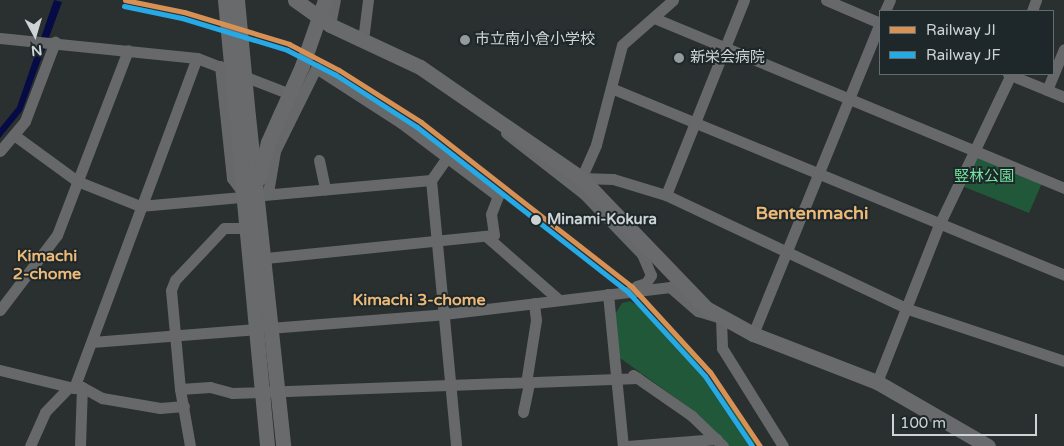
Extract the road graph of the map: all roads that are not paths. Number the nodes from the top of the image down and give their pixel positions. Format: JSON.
{"nodes":[{"id":1,"x":225,"y":0,"type":"edge"},
{"id":2,"x":237,"y":0,"type":"edge"},
{"id":3,"x":295,"y":0,"type":"edge"},
{"id":4,"x":324,"y":0,"type":"edge"},
{"id":5,"x":335,"y":0,"type":"edge"},
{"id":6,"x":368,"y":0,"type":"edge"},
{"id":7,"x":673,"y":0,"type":"edge"},
{"id":8,"x":744,"y":0,"type":"edge"},
{"id":9,"x":826,"y":0,"type":"edge"},
{"id":10,"x":309,"y":5,"type":"edge"},
{"id":11,"x":654,"y":18,"type":"junction"},
{"id":12,"x":879,"y":23,"type":"edge"},
{"id":13,"x":330,"y":25,"type":"junction"},
{"id":14,"x":879,"y":25,"type":"edge"},
{"id":15,"x":0,"y":38,"type":"edge"},
{"id":16,"x":363,"y":40,"type":"junction"},
{"id":17,"x":55,"y":42,"type":"junction"},
{"id":18,"x":724,"y":45,"type":"junction"},
{"id":19,"x":1064,"y":49,"type":"edge"},
{"id":20,"x":128,"y":50,"type":"junction"},
{"id":21,"x":197,"y":58,"type":"junction"},
{"id":22,"x":220,"y":66,"type":"junction"},
{"id":23,"x":1054,"y":73,"type":"edge"},
{"id":24,"x":1010,"y":75,"type":"edge"},
{"id":25,"x":1012,"y":75,"type":"edge"},
{"id":26,"x":1053,"y":75,"type":"edge"},
{"id":27,"x":611,"y":88,"type":"junction"},
{"id":28,"x":1047,"y":90,"type":"junction"},
{"id":29,"x":849,"y":97,"type":"junction"},
{"id":30,"x":1064,"y":97,"type":"edge"},
{"id":31,"x":301,"y":98,"type":"junction"},
{"id":32,"x":242,"y":116,"type":"junction"},
{"id":33,"x":501,"y":120,"type":"junction"},
{"id":34,"x":694,"y":122,"type":"junction"},
{"id":35,"x":14,"y":135,"type":"junction"},
{"id":36,"x":0,"y":151,"type":"edge"},
{"id":37,"x":974,"y":151,"type":"junction"},
{"id":38,"x":448,"y":156,"type":"junction"},
{"id":39,"x":319,"y":160,"type":"dead end"},
{"id":40,"x":817,"y":172,"type":"junction"},
{"id":41,"x":581,"y":178,"type":"junction"},
{"id":42,"x":431,"y":180,"type":"junction"},
{"id":43,"x":77,"y":181,"type":"junction"},
{"id":44,"x":1064,"y":188,"type":"edge"},
{"id":45,"x":325,"y":189,"type":"junction"},
{"id":46,"x":256,"y":194,"type":"junction"},
{"id":47,"x":666,"y":196,"type":"junction"},
{"id":48,"x":140,"y":206,"type":"junction"},
{"id":49,"x":939,"y":225,"type":"junction"},
{"id":50,"x":247,"y":228,"type":"junction"},
{"id":51,"x":486,"y":236,"type":"junction"},
{"id":52,"x":437,"y":241,"type":"junction"},
{"id":53,"x":787,"y":252,"type":"junction"},
{"id":54,"x":256,"y":259,"type":"junction"},
{"id":55,"x":1064,"y":275,"type":"edge"},
{"id":56,"x":608,"y":294,"type":"junction"},
{"id":57,"x":559,"y":300,"type":"junction"},
{"id":58,"x":534,"y":303,"type":"junction"},
{"id":59,"x":908,"y":309,"type":"junction"},
{"id":60,"x":0,"y":310,"type":"edge"},
{"id":61,"x":444,"y":314,"type":"junction"},
{"id":62,"x":721,"y":318,"type":"junction"},
{"id":63,"x":271,"y":328,"type":"junction"},
{"id":64,"x":254,"y":329,"type":"junction"},
{"id":65,"x":753,"y":334,"type":"junction"},
{"id":66,"x":174,"y":336,"type":"junction"},
{"id":67,"x":92,"y":342,"type":"junction"},
{"id":68,"x":1064,"y":360,"type":"edge"},
{"id":69,"x":615,"y":363,"type":"junction"},
{"id":70,"x":0,"y":370,"type":"edge"},
{"id":71,"x":616,"y":377,"type":"junction"},
{"id":72,"x":638,"y":378,"type":"junction"},
{"id":73,"x":877,"y":382,"type":"junction"},
{"id":74,"x":528,"y":383,"type":"junction"},
{"id":75,"x":450,"y":384,"type":"junction"},
{"id":76,"x":75,"y":388,"type":"junction"},
{"id":77,"x":180,"y":389,"type":"junction"},
{"id":78,"x":277,"y":391,"type":"junction"},
{"id":79,"x":261,"y":392,"type":"junction"},
{"id":80,"x":184,"y":406,"type":"junction"},
{"id":81,"x":523,"y":412,"type":"dead end"},
{"id":82,"x":720,"y":443,"type":"edge"},
{"id":83,"x":983,"y":444,"type":"edge"},
{"id":84,"x":30,"y":446,"type":"edge"},
{"id":85,"x":80,"y":446,"type":"edge"},
{"id":86,"x":190,"y":446,"type":"edge"},
{"id":87,"x":267,"y":446,"type":"edge"},
{"id":88,"x":283,"y":446,"type":"edge"},
{"id":89,"x":456,"y":446,"type":"edge"},
{"id":90,"x":623,"y":446,"type":"edge"},
{"id":91,"x":627,"y":446,"type":"edge"},
{"id":92,"x":784,"y":446,"type":"edge"}],
"edges":[{"from":1,"to":32,"type":"street","bridge":true},
{"from":2,"to":32,"type":"street","bridge":true},
{"from":3,"to":10,"type":"street"},
{"from":4,"to":46,"type":"street","bridge":true},
{"from":5,"to":13,"type":"street"},
{"from":6,"to":16,"type":"street"},
{"from":7,"to":11,"type":"street"},
{"from":8,"to":18,"type":"street"},
{"from":9,"to":12,"type":"street"},
{"from":10,"to":13,"type":"street"},
{"from":11,"to":18,"type":"street"},
{"from":11,"to":27,"type":"street"},
{"from":13,"to":16,"type":"street"},
{"from":14,"to":29,"type":"street"},
{"from":15,"to":17,"type":"street"},
{"from":16,"to":33,"type":"street"},
{"from":17,"to":20,"type":"street"},
{"from":17,"to":35,"type":"street"},
{"from":18,"to":29,"type":"street"},
{"from":18,"to":34,"type":"street"},
{"from":19,"to":23,"type":"street"},
{"from":20,"to":21,"type":"street"},
{"from":20,"to":43,"type":"street"},
{"from":21,"to":22,"type":"street"},
{"from":21,"to":48,"type":"street"},
{"from":22,"to":31,"type":"street"},
{"from":22,"to":46,"type":"street"},
{"from":24,"to":37,"type":"street"},
{"from":25,"to":28,"type":"street"},
{"from":26,"to":28,"type":"street"},
{"from":27,"to":34,"type":"street"},
{"from":27,"to":41,"type":"street"},
{"from":28,"to":30,"type":"street"},
{"from":29,"to":37,"type":"street"},
{"from":29,"to":40,"type":"street"},
{"from":31,"to":38,"type":"street"},
{"from":31,"to":46,"type":"street"},
{"from":32,"to":46,"type":"street"},
{"from":33,"to":41,"type":"street"},
{"from":33,"to":56,"type":"street"},
{"from":34,"to":40,"type":"street"},
{"from":34,"to":47,"type":"street"},
{"from":35,"to":36,"type":"street"},
{"from":35,"to":43,"type":"street"},
{"from":37,"to":44,"type":"street"},
{"from":37,"to":49,"type":"street"},
{"from":38,"to":42,"type":"street"},
{"from":38,"to":51,"type":"street"},
{"from":39,"to":45,"type":"street"},
{"from":40,"to":49,"type":"street"},
{"from":40,"to":53,"type":"street"},
{"from":41,"to":47,"type":"street"},
{"from":41,"to":62,"type":"street"},
{"from":42,"to":45,"type":"street"},
{"from":42,"to":52,"type":"street"},
{"from":43,"to":48,"type":"street"},
{"from":43,"to":60,"type":"street"},
{"from":45,"to":46,"type":"street"},
{"from":46,"to":48,"type":"street"},
{"from":46,"to":50,"type":"street"},
{"from":46,"to":54,"type":"street"},
{"from":47,"to":53,"type":"street"},
{"from":48,"to":67,"type":"street"},
{"from":49,"to":55,"type":"street"},
{"from":49,"to":59,"type":"street"},
{"from":50,"to":54,"type":"street"},
{"from":50,"to":66,"type":"street"},
{"from":51,"to":52,"type":"street"},
{"from":51,"to":57,"type":"street"},
{"from":52,"to":54,"type":"street"},
{"from":52,"to":61,"type":"street"},
{"from":53,"to":59,"type":"street"},
{"from":53,"to":65,"type":"street"},
{"from":54,"to":63,"type":"street"},
{"from":54,"to":64,"type":"street"},
{"from":56,"to":57,"type":"street"},
{"from":56,"to":62,"type":"street"},
{"from":56,"to":69,"type":"street"},
{"from":57,"to":58,"type":"street"},
{"from":58,"to":61,"type":"street"},
{"from":58,"to":74,"type":"street"},
{"from":59,"to":68,"type":"street"},
{"from":59,"to":73,"type":"street"},
{"from":61,"to":63,"type":"street"},
{"from":61,"to":75,"type":"street"},
{"from":62,"to":65,"type":"street"},
{"from":62,"to":92,"type":"street"},
{"from":63,"to":64,"type":"street"},
{"from":63,"to":78,"type":"street"},
{"from":64,"to":66,"type":"street"},
{"from":64,"to":79,"type":"street"},
{"from":65,"to":73,"type":"street"},
{"from":66,"to":67,"type":"street"},
{"from":66,"to":77,"type":"street"},
{"from":67,"to":76,"type":"street"},
{"from":69,"to":71,"type":"street"},
{"from":69,"to":72,"type":"street"},
{"from":70,"to":76,"type":"street"},
{"from":71,"to":72,"type":"street"},
{"from":71,"to":74,"type":"street"},
{"from":71,"to":90,"type":"street"},
{"from":72,"to":82,"type":"street"},
{"from":73,"to":83,"type":"street"},
{"from":74,"to":75,"type":"street"},
{"from":74,"to":81,"type":"street"},
{"from":75,"to":78,"type":"street"},
{"from":75,"to":89,"type":"street"},
{"from":76,"to":80,"type":"street"},
{"from":76,"to":84,"type":"street"},
{"from":76,"to":85,"type":"street"},
{"from":77,"to":79,"type":"street"},
{"from":77,"to":80,"type":"street"},
{"from":78,"to":79,"type":"street"},
{"from":78,"to":88,"type":"street"},
{"from":79,"to":87,"type":"street"},
{"from":80,"to":86,"type":"street"},
{"from":82,"to":91,"type":"street"}]}
